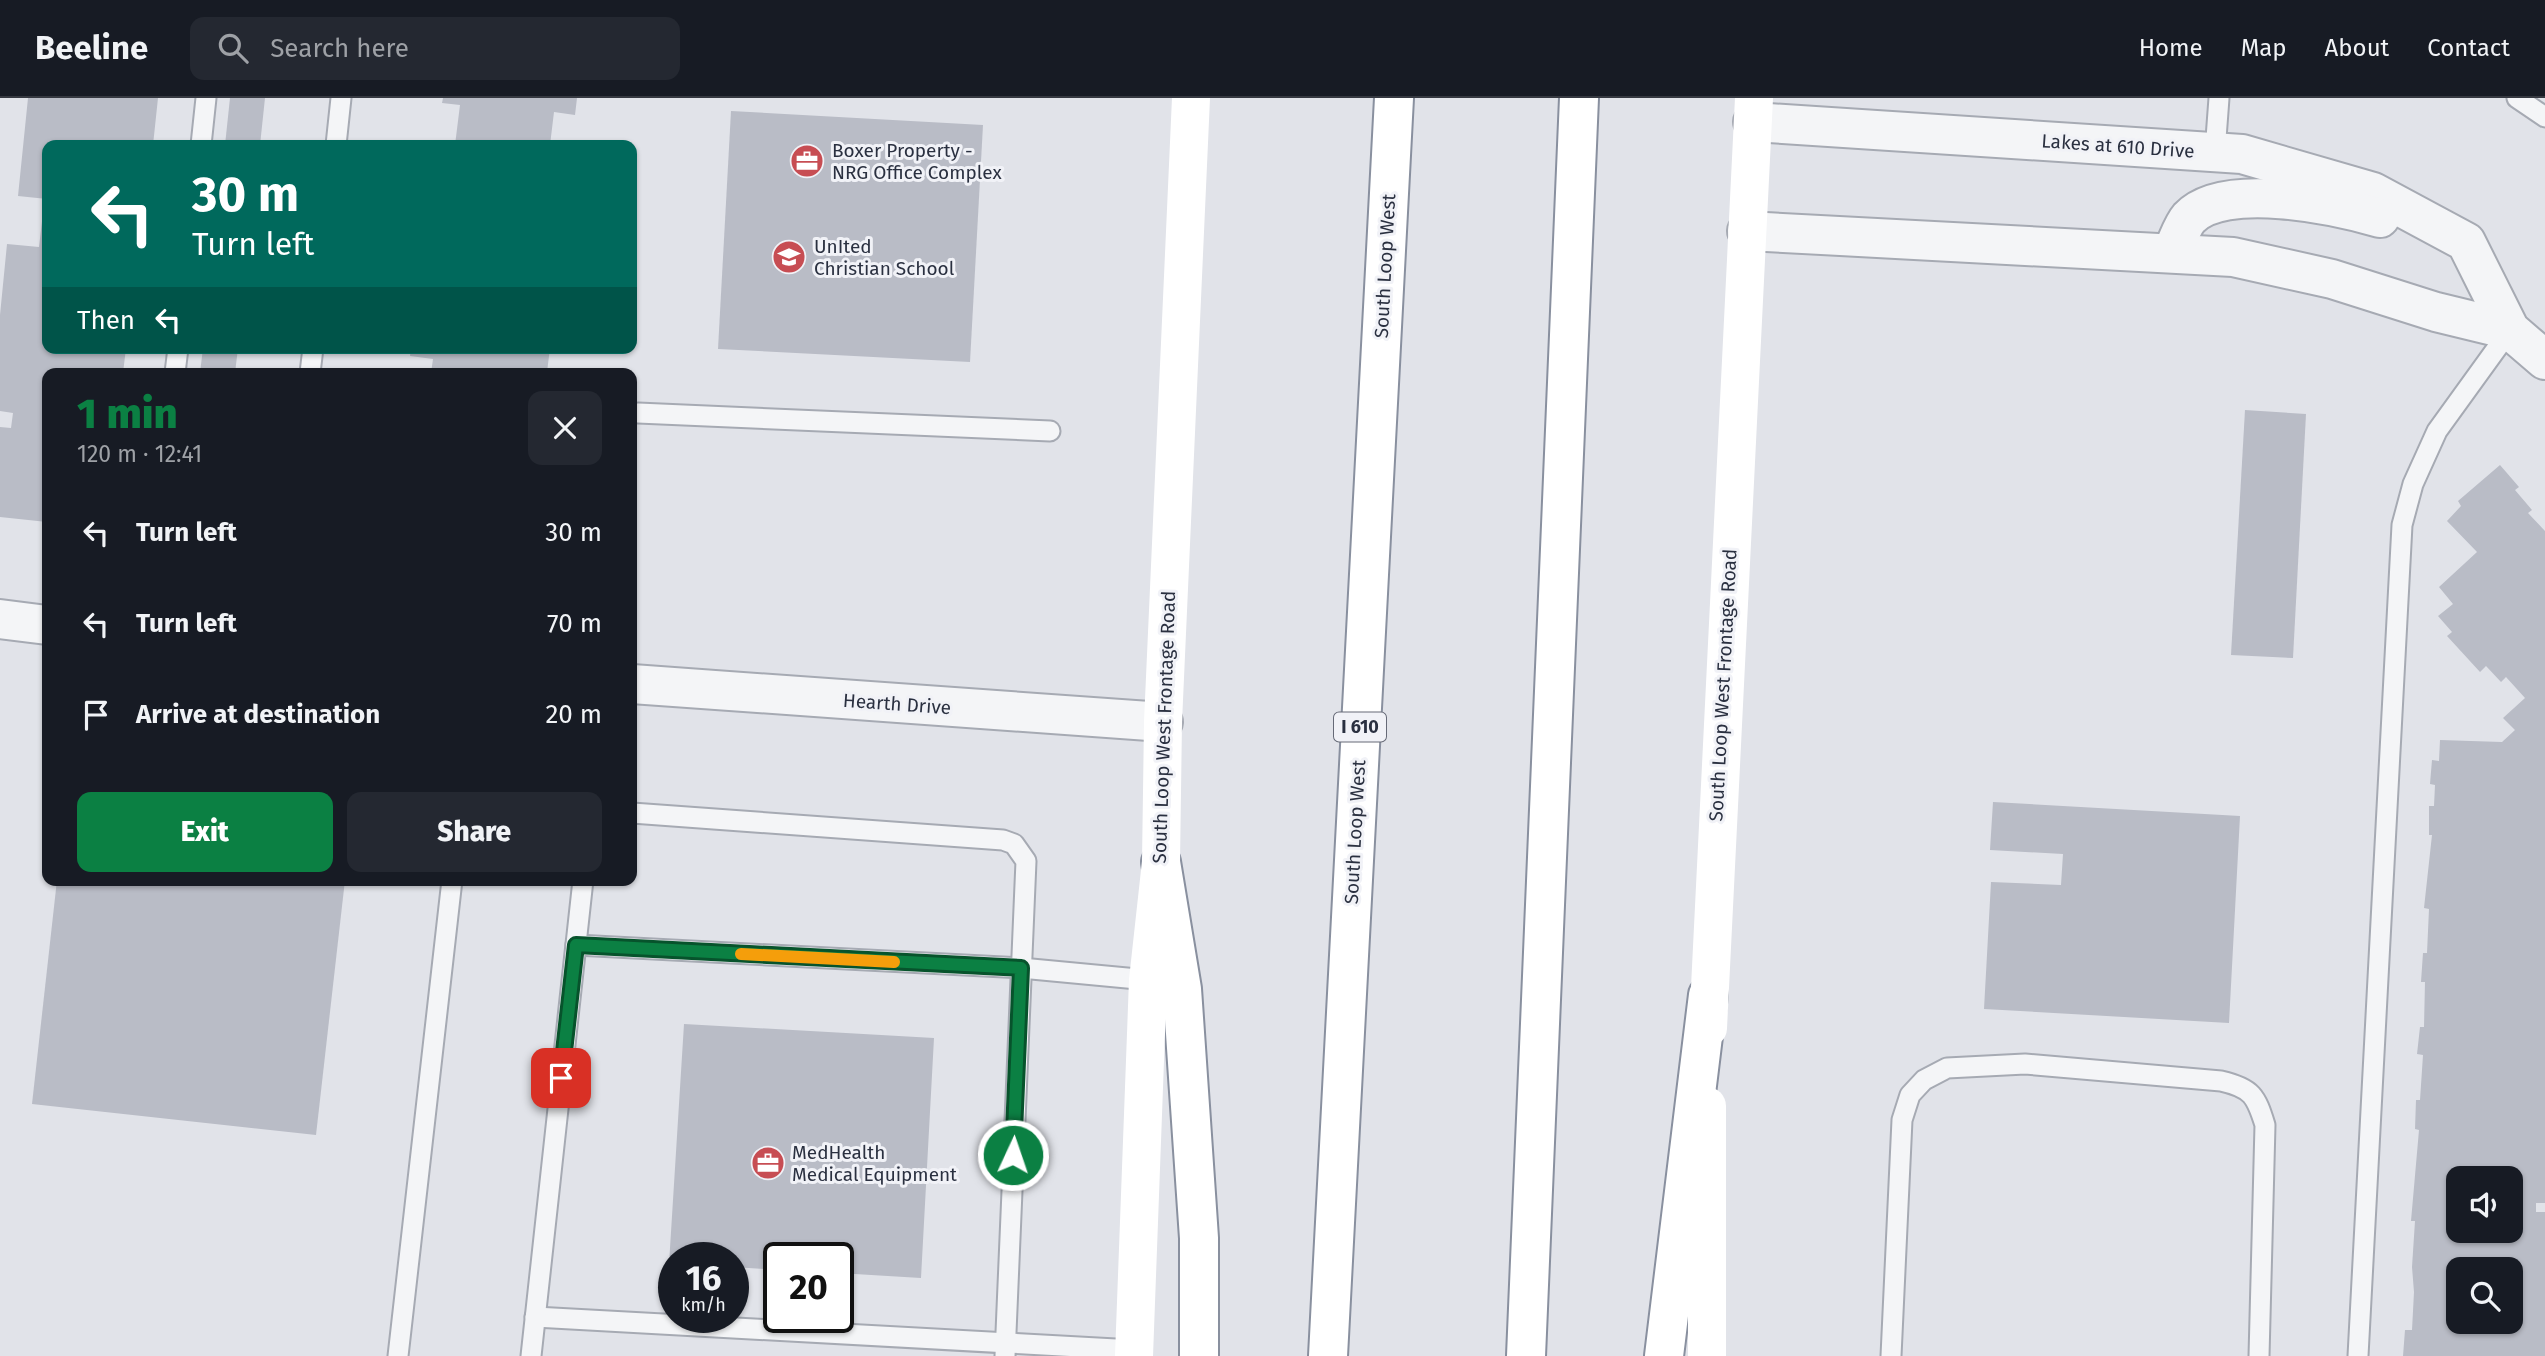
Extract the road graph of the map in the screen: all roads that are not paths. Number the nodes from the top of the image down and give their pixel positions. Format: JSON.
{"nodes":[{"id":1,"x":206,"y":98,"type":"edge"},
{"id":2,"x":341,"y":98,"type":"edge"},
{"id":3,"x":1191,"y":98,"type":"edge"},
{"id":4,"x":1394,"y":98,"type":"edge"},
{"id":5,"x":1579,"y":98,"type":"edge"},
{"id":6,"x":2220,"y":98,"type":"edge"},
{"id":7,"x":2517,"y":98,"type":"edge"},
{"id":8,"x":1754,"y":110,"type":"edge"},
{"id":9,"x":2545,"y":117,"type":"edge"},
{"id":10,"x":202,"y":140,"type":"edge"},
{"id":11,"x":337,"y":140,"type":"edge"},
{"id":12,"x":2215,"y":152,"type":"junction"},
{"id":13,"x":1746,"y":231,"type":"junction"},
{"id":14,"x":2466,"y":242,"type":"junction"},
{"id":15,"x":2172,"y":252,"type":"junction"},
{"id":16,"x":2532,"y":341,"type":"edge"},
{"id":17,"x":638,"y":413,"type":"dead end"},
{"id":18,"x":1050,"y":431,"type":"dead end"},
{"id":19,"x":0,"y":620,"type":"edge"},
{"id":20,"x":42,"y":624,"type":"edge"},
{"id":21,"x":637,"y":684,"type":"edge"},
{"id":22,"x":1163,"y":722,"type":"junction"},
{"id":23,"x":637,"y":813,"type":"edge"},
{"id":24,"x":1160,"y":862,"type":"junction"},
{"id":25,"x":451,"y":886,"type":"edge"},
{"id":26,"x":582,"y":886,"type":"edge"},
{"id":27,"x":576,"y":945,"type":"junction"},
{"id":28,"x":1021,"y":968,"type":"junction"},
{"id":29,"x":1148,"y":980,"type":"junction"},
{"id":30,"x":1708,"y":995,"type":"junction"},
{"id":31,"x":535,"y":1317,"type":"junction"},
{"id":32,"x":1712,"y":1348,"type":"edge"},
{"id":33,"x":1005,"y":1349,"type":"edge"},
{"id":34,"x":1134,"y":1353,"type":"edge"},
{"id":35,"x":398,"y":1356,"type":"edge"},
{"id":36,"x":531,"y":1356,"type":"edge"},
{"id":37,"x":1199,"y":1356,"type":"edge"},
{"id":38,"x":1328,"y":1356,"type":"edge"},
{"id":39,"x":1527,"y":1356,"type":"edge"},
{"id":40,"x":1664,"y":1356,"type":"edge"},
{"id":41,"x":1891,"y":1356,"type":"edge"},
{"id":42,"x":2259,"y":1356,"type":"edge"},
{"id":43,"x":2358,"y":1356,"type":"edge"}],
"edges":[{"from":1,"to":10,"type":"lane"},
{"from":2,"to":11,"type":"lane"},
{"from":3,"to":22,"type":"main road","name":"South Loop West Frontage Road"},
{"from":4,"to":38,"type":"main road","name":"South Loop West","number":"I 610"},
{"from":5,"to":39,"type":"main road"},
{"from":6,"to":12,"type":"lane"},
{"from":7,"to":9,"type":"lane"},
{"from":8,"to":12,"type":"street","name":"Lakes at 610 Drive"},
{"from":8,"to":13,"type":"main road","name":"South Loop West Frontage Road"},
{"from":12,"to":14,"type":"street","name":"Lakes at 610 Drive"},
{"from":13,"to":15,"type":"street"},
{"from":13,"to":30,"type":"main road","name":"South Loop West Frontage Road"},
{"from":14,"to":15,"type":"street"},
{"from":14,"to":16,"type":"street"},
{"from":15,"to":16,"type":"street"},
{"from":16,"to":43,"type":"lane"},
{"from":17,"to":18,"type":"lane"},
{"from":19,"to":20,"type":"street"},
{"from":21,"to":22,"type":"street","name":"Hearth Drive"},
{"from":22,"to":24,"type":"main road","name":"South Loop West Frontage Road"},
{"from":23,"to":28,"type":"lane"},
{"from":24,"to":29,"type":"main road","name":"South Loop West Frontage Road"},
{"from":24,"to":37,"type":"main road"},
{"from":25,"to":35,"type":"lane"},
{"from":26,"to":27,"type":"lane"},
{"from":27,"to":28,"type":"lane"},
{"from":27,"to":31,"type":"lane"},
{"from":28,"to":29,"type":"lane"},
{"from":28,"to":33,"type":"lane"},
{"from":29,"to":34,"type":"main road","name":"South Loop West Frontage Road"},
{"from":30,"to":32,"type":"main road","name":"South Loop West Frontage Road"},
{"from":30,"to":40,"type":"main road"},
{"from":31,"to":33,"type":"lane"},
{"from":31,"to":36,"type":"lane"},
{"from":33,"to":34,"type":"lane"},
{"from":41,"to":42,"type":"lane"}]}
